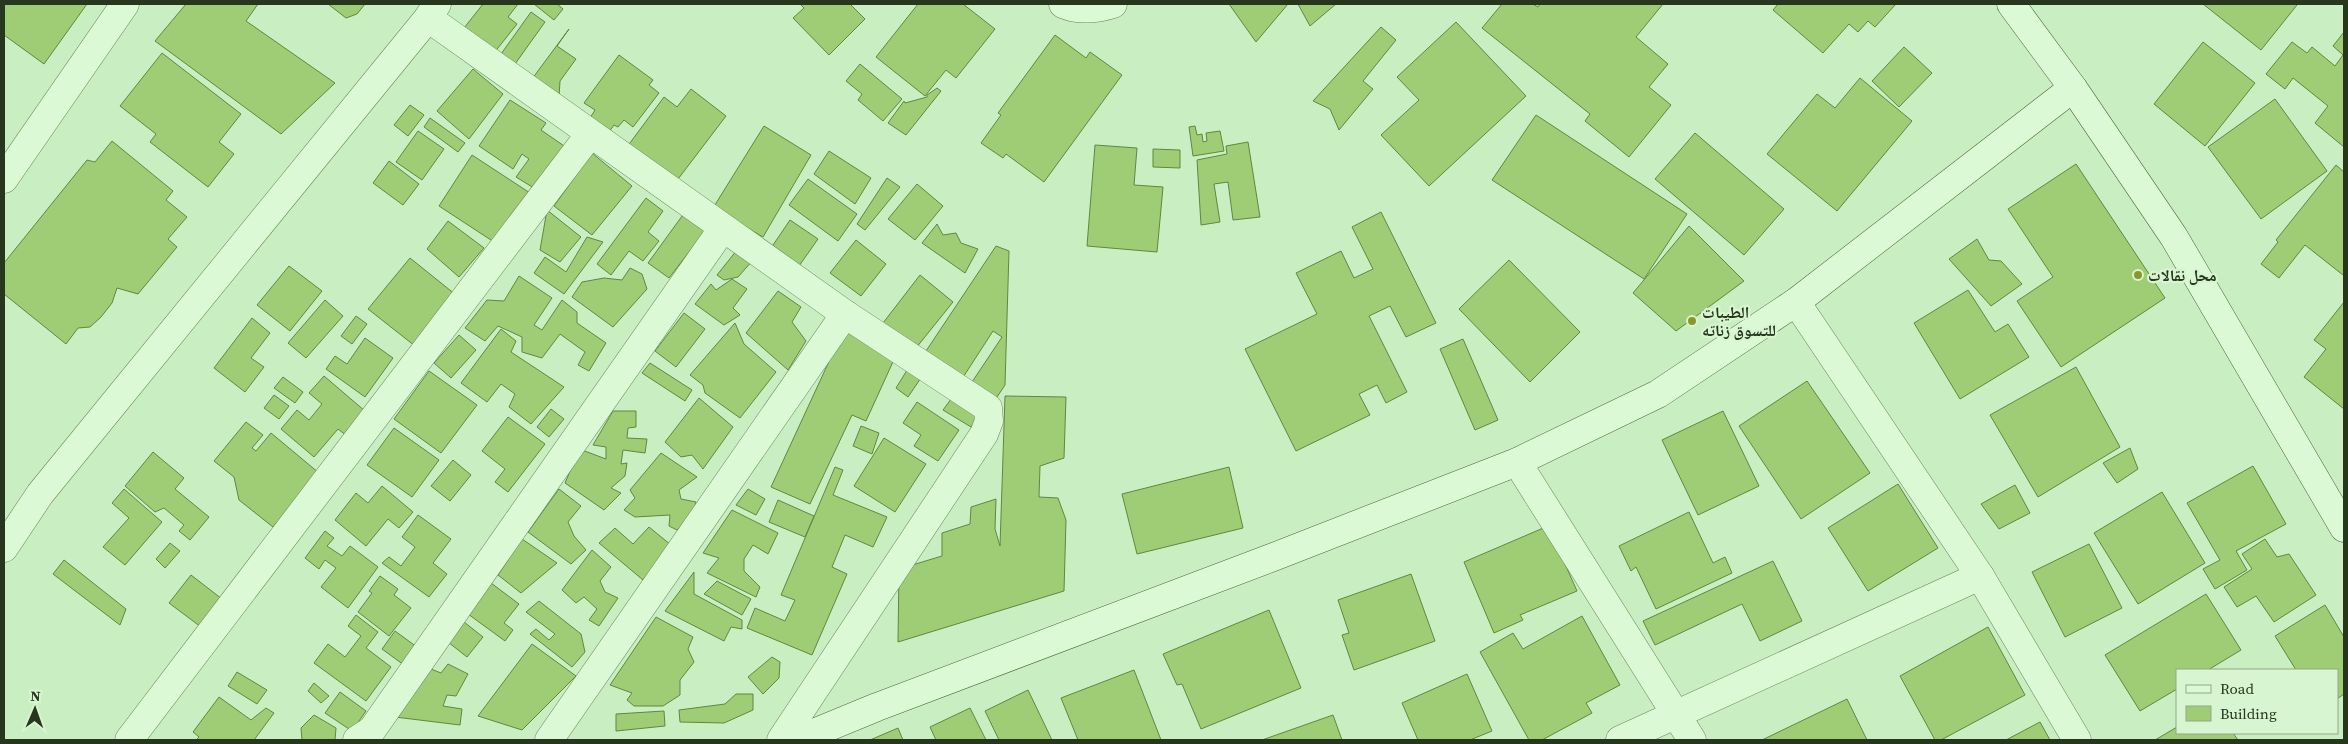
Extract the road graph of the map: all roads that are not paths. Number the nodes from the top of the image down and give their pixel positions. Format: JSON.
{"nodes":[{"id":1,"x":125,"y":4,"type":"edge"},
{"id":2,"x":1063,"y":4,"type":"edge"},
{"id":3,"x":1113,"y":4,"type":"edge"},
{"id":4,"x":2011,"y":4,"type":"edge"},
{"id":5,"x":433,"y":11,"type":"edge"},
{"id":6,"x":2073,"y":88,"type":"junction"},
{"id":7,"x":590,"y":134,"type":"junction"},
{"id":8,"x":4,"y":180,"type":"edge"},
{"id":9,"x":723,"y":228,"type":"junction"},
{"id":10,"x":1796,"y":302,"type":"junction"},
{"id":11,"x":845,"y":314,"type":"junction"},
{"id":12,"x":1517,"y":462,"type":"junction"},
{"id":13,"x":2344,"y":528,"type":"edge"},
{"id":14,"x":4,"y":548,"type":"edge"},
{"id":15,"x":1980,"y":576,"type":"junction"},
{"id":16,"x":1678,"y":715,"type":"junction"},
{"id":17,"x":129,"y":740,"type":"edge"},
{"id":18,"x":357,"y":740,"type":"edge"},
{"id":19,"x":549,"y":740,"type":"edge"},
{"id":20,"x":781,"y":740,"type":"edge"},
{"id":21,"x":797,"y":740,"type":"edge"},
{"id":22,"x":1620,"y":740,"type":"edge"},
{"id":23,"x":1692,"y":740,"type":"edge"},
{"id":24,"x":2077,"y":740,"type":"edge"}],
"edges":[{"from":1,"to":8,"type":"street"},
{"from":2,"to":3,"type":"street"},
{"from":4,"to":6,"type":"street"},
{"from":5,"to":7,"type":"street"},
{"from":5,"to":14,"type":"street"},
{"from":6,"to":10,"type":"street"},
{"from":6,"to":13,"type":"street"},
{"from":7,"to":9,"type":"street"},
{"from":7,"to":17,"type":"street"},
{"from":9,"to":11,"type":"street"},
{"from":9,"to":18,"type":"street"},
{"from":10,"to":12,"type":"street"},
{"from":10,"to":15,"type":"street"},
{"from":11,"to":19,"type":"street"},
{"from":11,"to":20,"type":"street"},
{"from":12,"to":16,"type":"street"},
{"from":12,"to":21,"type":"street"},
{"from":15,"to":16,"type":"street"},
{"from":15,"to":24,"type":"street"},
{"from":16,"to":22,"type":"street"},
{"from":16,"to":23,"type":"street"}]}
